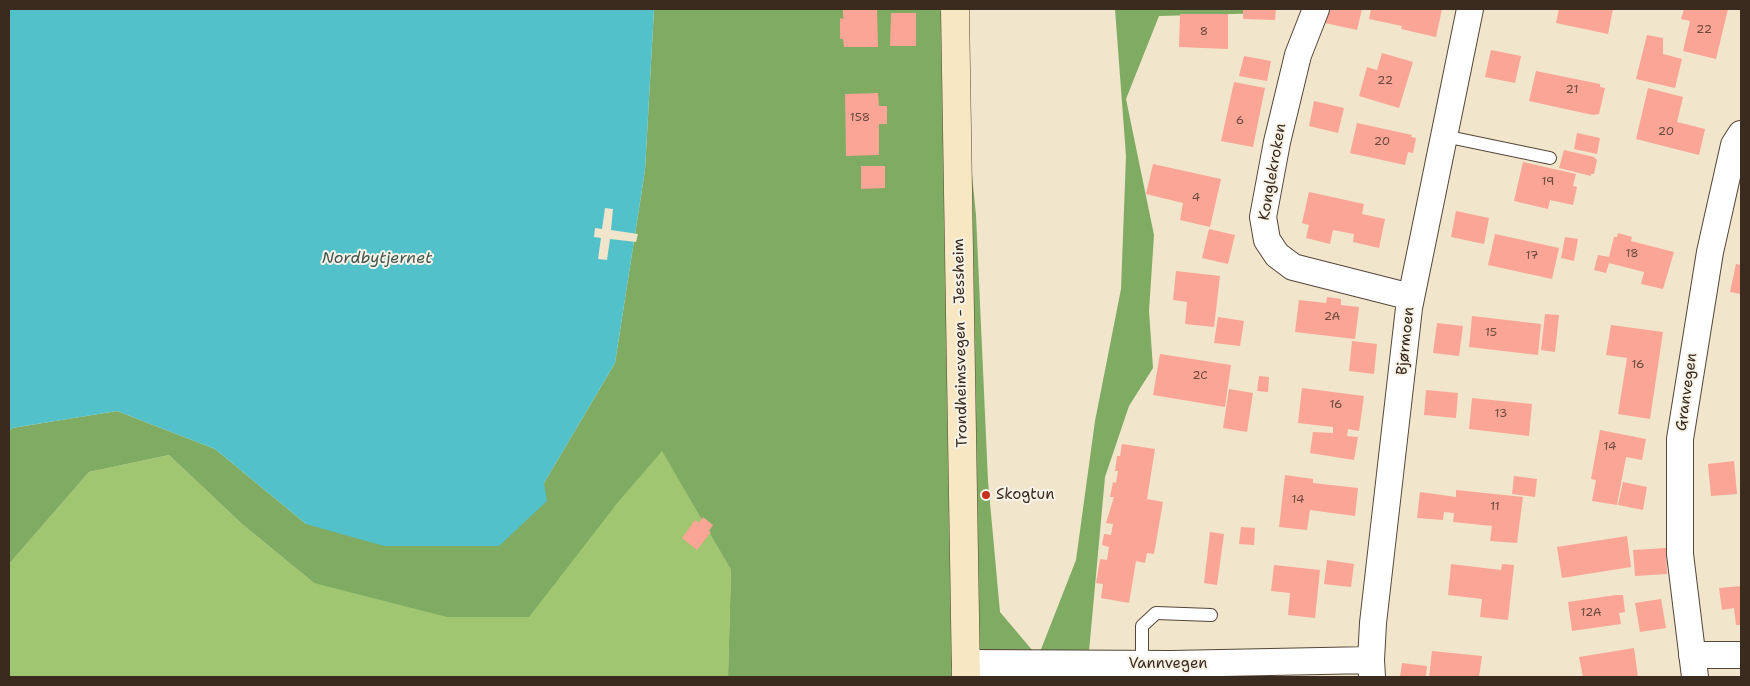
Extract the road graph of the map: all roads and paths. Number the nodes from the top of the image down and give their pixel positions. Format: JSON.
{"nodes":[{"id":1,"x":954,"y":9,"type":"edge"},
{"id":2,"x":1316,"y":9,"type":"edge"},
{"id":3,"x":1470,"y":9,"type":"edge"},
{"id":4,"x":1741,"y":134,"type":"edge"},
{"id":5,"x":1444,"y":136,"type":"junction"},
{"id":6,"x":1550,"y":158,"type":"dead end"},
{"id":7,"x":1411,"y":297,"type":"junction"},
{"id":8,"x":1211,"y":615,"type":"dead end"},
{"id":9,"x":1741,"y":655,"type":"edge"},
{"id":10,"x":1142,"y":664,"type":"junction"},
{"id":11,"x":1694,"y":666,"type":"edge"},
{"id":12,"x":1371,"y":669,"type":"edge"},
{"id":13,"x":965,"y":670,"type":"edge"},
{"id":14,"x":1171,"y":671,"type":"edge"}],
"edges":[{"from":1,"to":13,"type":"main road","name":"Trondheimsvegen - Jessheim"},
{"from":2,"to":7,"type":"street","name":"Konglekroken"},
{"from":3,"to":5,"type":"street","name":"Bjørmoen"},
{"from":4,"to":11,"type":"street","name":"Granvegen"},
{"from":5,"to":6,"type":"lane"},
{"from":5,"to":7,"type":"street","name":"Bjørmoen"},
{"from":7,"to":12,"type":"street","name":"Bjørmoen"},
{"from":8,"to":10,"type":"lane"},
{"from":9,"to":11,"type":"street","name":"Granvegen"},
{"from":10,"to":13,"type":"street","name":"Vannvegen"},
{"from":10,"to":14,"type":"street","name":"Vannvegen"},
{"from":12,"to":14,"type":"street","name":"Vannvegen"}]}
